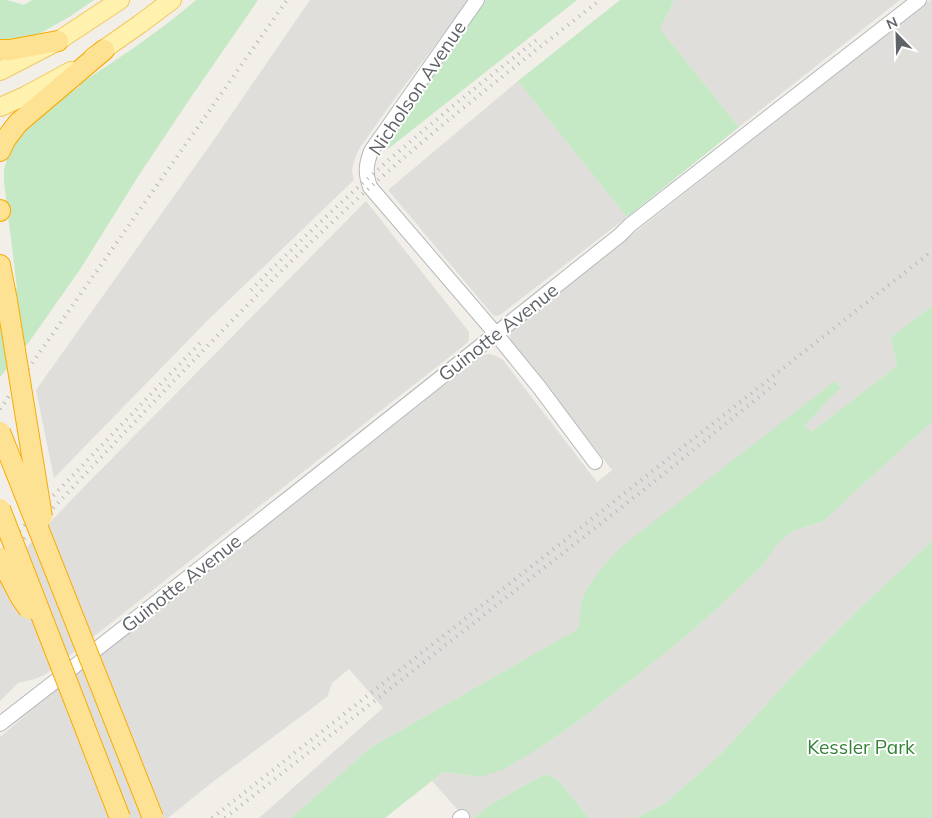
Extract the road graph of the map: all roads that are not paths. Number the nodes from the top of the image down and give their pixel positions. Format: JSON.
{"nodes":[{"id":1,"x":120,"y":0,"type":"edge"},
{"id":2,"x":172,"y":0,"type":"edge"},
{"id":3,"x":477,"y":0,"type":"edge"},
{"id":4,"x":919,"y":0,"type":"edge"},
{"id":5,"x":58,"y":40,"type":"junction"},
{"id":6,"x":0,"y":50,"type":"edge"},
{"id":7,"x":104,"y":50,"type":"junction"},
{"id":8,"x":0,"y":71,"type":"edge"},
{"id":9,"x":0,"y":107,"type":"edge"},
{"id":10,"x":0,"y":151,"type":"edge"},
{"id":11,"x":0,"y":265,"type":"edge"},
{"id":12,"x":496,"y":334,"type":"junction"},
{"id":13,"x":0,"y":432,"type":"edge"},
{"id":14,"x":595,"y":462,"type":"dead end"},
{"id":15,"x":0,"y":509,"type":"edge"},
{"id":16,"x":48,"y":553,"type":"junction"},
{"id":17,"x":0,"y":558,"type":"edge"},
{"id":18,"x":48,"y":634,"type":"junction"},
{"id":19,"x":0,"y":724,"type":"edge"},
{"id":20,"x":120,"y":818,"type":"edge"},
{"id":21,"x":153,"y":818,"type":"edge"}],
"edges":[{"from":1,"to":5,"type":"main road"},
{"from":2,"to":7,"type":"main road"},
{"from":3,"to":12,"type":"street","name":"Nicholson Avenue"},
{"from":4,"to":12,"type":"street","name":"Guinotte Avenue"},
{"from":5,"to":6,"type":"highway"},
{"from":5,"to":8,"type":"main road"},
{"from":7,"to":9,"type":"main road"},
{"from":7,"to":10,"type":"highway"},
{"from":11,"to":16,"type":"highway","bridge":true},
{"from":12,"to":14,"type":"street"},
{"from":12,"to":19,"type":"street","name":"Guinotte Avenue"},
{"from":13,"to":16,"type":"highway","bridge":true},
{"from":15,"to":18,"type":"highway","bridge":true},
{"from":16,"to":21,"type":"highway","bridge":true},
{"from":17,"to":18,"type":"highway","bridge":true},
{"from":18,"to":20,"type":"highway","bridge":true}]}
